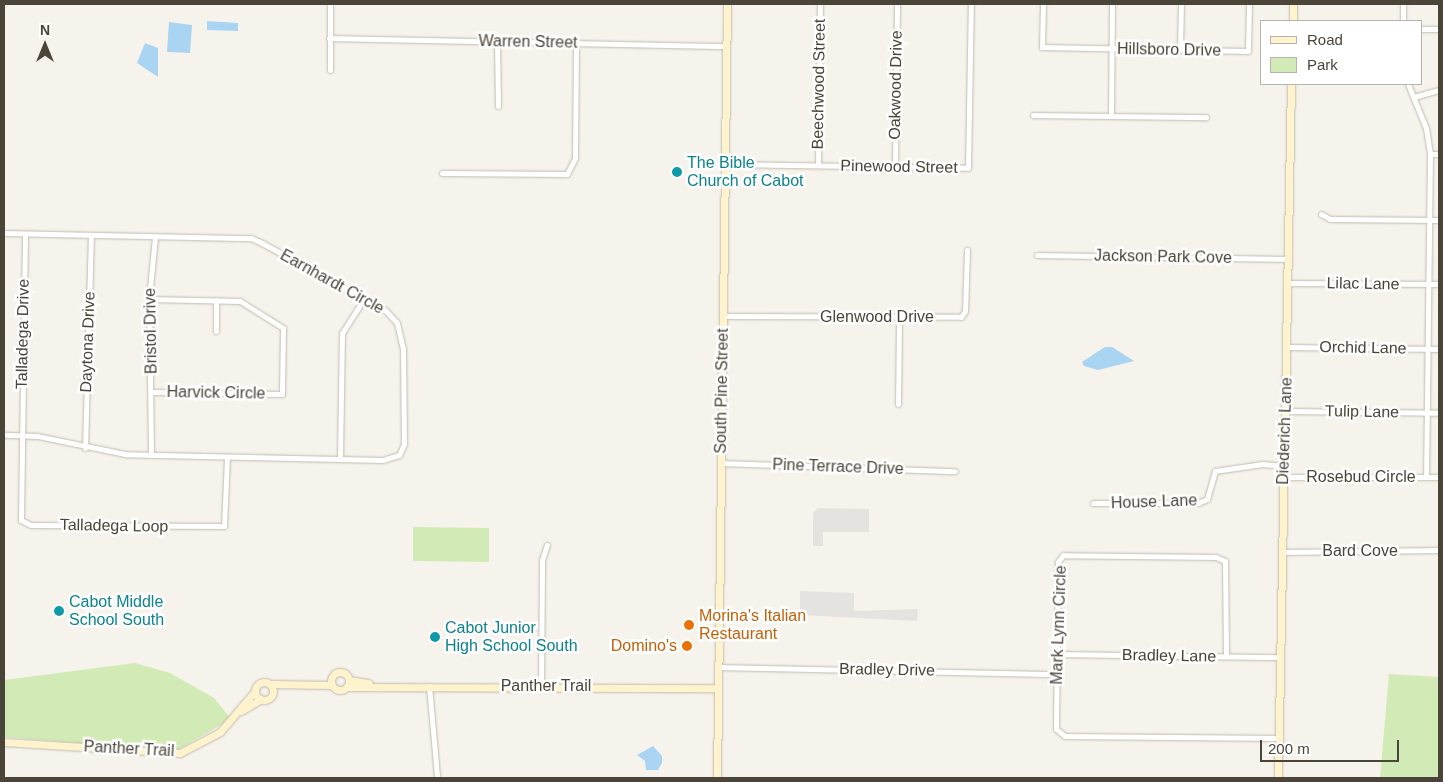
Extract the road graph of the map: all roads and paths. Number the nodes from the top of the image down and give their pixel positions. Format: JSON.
{"nodes":[{"id":1,"x":330,"y":4,"type":"edge"},
{"id":2,"x":727,"y":4,"type":"edge"},
{"id":3,"x":820,"y":4,"type":"edge"},
{"id":4,"x":897,"y":4,"type":"edge"},
{"id":5,"x":971,"y":4,"type":"edge"},
{"id":6,"x":1043,"y":4,"type":"edge"},
{"id":7,"x":1112,"y":4,"type":"edge"},
{"id":8,"x":1181,"y":4,"type":"edge"},
{"id":9,"x":1249,"y":4,"type":"edge"},
{"id":10,"x":1293,"y":4,"type":"edge"},
{"id":11,"x":1404,"y":4,"type":"edge"},
{"id":12,"x":1293,"y":20,"type":"edge"},
{"id":13,"x":1403,"y":20,"type":"edge"},
{"id":14,"x":1423,"y":28,"type":"edge"},
{"id":15,"x":1439,"y":29,"type":"edge"},
{"id":16,"x":329,"y":38,"type":"junction"},
{"id":17,"x":497,"y":42,"type":"junction"},
{"id":18,"x":576,"y":43,"type":"junction"},
{"id":19,"x":726,"y":46,"type":"junction"},
{"id":20,"x":1112,"y":49,"type":"junction"},
{"id":21,"x":1180,"y":50,"type":"junction"},
{"id":22,"x":330,"y":70,"type":"dead end"},
{"id":23,"x":1291,"y":85,"type":"edge"},
{"id":24,"x":1408,"y":85,"type":"edge"},
{"id":25,"x":1439,"y":90,"type":"edge"},
{"id":26,"x":1414,"y":97,"type":"junction"},
{"id":27,"x":498,"y":106,"type":"dead end"},
{"id":28,"x":1033,"y":115,"type":"dead end"},
{"id":29,"x":1111,"y":116,"type":"junction"},
{"id":30,"x":1206,"y":117,"type":"dead end"},
{"id":31,"x":1430,"y":154,"type":"junction"},
{"id":32,"x":1439,"y":154,"type":"edge"},
{"id":33,"x":725,"y":164,"type":"junction"},
{"id":34,"x":818,"y":165,"type":"junction"},
{"id":35,"x":895,"y":167,"type":"junction"},
{"id":36,"x":442,"y":173,"type":"dead end"},
{"id":37,"x":1321,"y":214,"type":"dead end"},
{"id":38,"x":1429,"y":219,"type":"junction"},
{"id":39,"x":1439,"y":220,"type":"edge"},
{"id":40,"x":4,"y":233,"type":"edge"},
{"id":41,"x":24,"y":234,"type":"junction"},
{"id":42,"x":91,"y":235,"type":"junction"},
{"id":43,"x":155,"y":237,"type":"junction"},
{"id":44,"x":967,"y":250,"type":"dead end"},
{"id":45,"x":1037,"y":255,"type":"dead end"},
{"id":46,"x":1288,"y":259,"type":"junction"},
{"id":47,"x":1288,"y":283,"type":"junction"},
{"id":48,"x":1428,"y":284,"type":"junction"},
{"id":49,"x":1439,"y":284,"type":"edge"},
{"id":50,"x":149,"y":299,"type":"junction"},
{"id":51,"x":364,"y":299,"type":"junction"},
{"id":52,"x":216,"y":300,"type":"junction"},
{"id":53,"x":724,"y":316,"type":"junction"},
{"id":54,"x":899,"y":318,"type":"junction"},
{"id":55,"x":216,"y":331,"type":"dead end"},
{"id":56,"x":1287,"y":347,"type":"junction"},
{"id":57,"x":1427,"y":349,"type":"junction"},
{"id":58,"x":1439,"y":349,"type":"edge"},
{"id":59,"x":152,"y":392,"type":"junction"},
{"id":60,"x":898,"y":404,"type":"dead end"},
{"id":61,"x":1286,"y":411,"type":"junction"},
{"id":62,"x":1427,"y":413,"type":"junction"},
{"id":63,"x":1439,"y":413,"type":"edge"},
{"id":64,"x":4,"y":434,"type":"edge"},
{"id":65,"x":20,"y":435,"type":"junction"},
{"id":66,"x":86,"y":448,"type":"junction"},
{"id":67,"x":151,"y":455,"type":"junction"},
{"id":68,"x":227,"y":457,"type":"junction"},
{"id":69,"x":340,"y":459,"type":"junction"},
{"id":70,"x":721,"y":463,"type":"junction"},
{"id":71,"x":1284,"y":466,"type":"junction"},
{"id":72,"x":955,"y":471,"type":"dead end"},
{"id":73,"x":1283,"y":477,"type":"junction"},
{"id":74,"x":1426,"y":477,"type":"junction"},
{"id":75,"x":1439,"y":477,"type":"edge"},
{"id":76,"x":1093,"y":503,"type":"dead end"},
{"id":77,"x":547,"y":545,"type":"dead end"},
{"id":78,"x":1439,"y":550,"type":"edge"},
{"id":79,"x":1282,"y":552,"type":"junction"},
{"id":80,"x":1057,"y":654,"type":"junction"},
{"id":81,"x":1226,"y":656,"type":"junction"},
{"id":82,"x":1280,"y":657,"type":"junction"},
{"id":83,"x":718,"y":667,"type":"junction"},
{"id":84,"x":1057,"y":674,"type":"junction"},
{"id":85,"x":332,"y":681,"type":"junction"},
{"id":86,"x":348,"y":684,"type":"junction"},
{"id":87,"x":541,"y":685,"type":"junction"},
{"id":88,"x":429,"y":686,"type":"junction"},
{"id":89,"x":272,"y":687,"type":"junction"},
{"id":90,"x":717,"y":688,"type":"junction"},
{"id":91,"x":255,"y":691,"type":"junction"},
{"id":92,"x":261,"y":699,"type":"junction"},
{"id":93,"x":241,"y":712,"type":"junction"},
{"id":94,"x":1280,"y":738,"type":"junction"},
{"id":95,"x":4,"y":742,"type":"edge"},
{"id":96,"x":437,"y":776,"type":"dead end"},
{"id":97,"x":717,"y":778,"type":"edge"},
{"id":98,"x":1278,"y":778,"type":"edge"}],
"edges":[{"from":1,"to":16,"type":"street"},
{"from":2,"to":19,"type":"street","name":"South Pine Street"},
{"from":3,"to":34,"type":"street","name":"Beechwood Street"},
{"from":4,"to":35,"type":"street","name":"Oakwood Drive"},
{"from":5,"to":35,"type":"street","name":"Pinewood Street"},
{"from":6,"to":20,"type":"street","name":"Hillsboro Drive"},
{"from":7,"to":20,"type":"street"},
{"from":8,"to":21,"type":"street"},
{"from":9,"to":21,"type":"street","name":"Hillsboro Drive"},
{"from":10,"to":12,"type":"street"},
{"from":11,"to":13,"type":"street"},
{"from":14,"to":15,"type":"street"},
{"from":16,"to":17,"type":"street","name":"Warren Street"},
{"from":16,"to":22,"type":"street"},
{"from":17,"to":18,"type":"street","name":"Warren Street"},
{"from":17,"to":27,"type":"street"},
{"from":18,"to":19,"type":"street","name":"Warren Street"},
{"from":18,"to":36,"type":"street"},
{"from":19,"to":33,"type":"street","name":"South Pine Street"},
{"from":20,"to":21,"type":"street","name":"Hillsboro Drive"},
{"from":20,"to":29,"type":"street"},
{"from":23,"to":46,"type":"street","name":"Diederich Lane"},
{"from":24,"to":26,"type":"street"},
{"from":25,"to":26,"type":"street"},
{"from":26,"to":31,"type":"street"},
{"from":28,"to":29,"type":"street"},
{"from":29,"to":30,"type":"street"},
{"from":31,"to":32,"type":"street"},
{"from":31,"to":38,"type":"street"},
{"from":33,"to":34,"type":"street","name":"Pinewood Street"},
{"from":33,"to":53,"type":"street","name":"South Pine Street"},
{"from":34,"to":35,"type":"street","name":"Pinewood Street"},
{"from":37,"to":38,"type":"street"},
{"from":38,"to":39,"type":"street"},
{"from":38,"to":48,"type":"street"},
{"from":40,"to":41,"type":"street","name":"Earnhardt Circle"},
{"from":41,"to":42,"type":"street","name":"Earnhardt Circle"},
{"from":41,"to":65,"type":"street","name":"Talladega Drive"},
{"from":42,"to":43,"type":"street","name":"Earnhardt Circle"},
{"from":42,"to":66,"type":"street","name":"Daytona Drive"},
{"from":43,"to":50,"type":"street","name":"Bristol Drive"},
{"from":43,"to":51,"type":"street","name":"Earnhardt Circle"},
{"from":44,"to":54,"type":"street","name":"Glenwood Drive"},
{"from":45,"to":46,"type":"street","name":"Jackson Park Cove"},
{"from":46,"to":47,"type":"street","name":"Diederich Lane"},
{"from":47,"to":48,"type":"street","name":"Lilac Lane"},
{"from":47,"to":56,"type":"street","name":"Diederich Lane"},
{"from":48,"to":49,"type":"street","name":"Lilac Lane"},
{"from":48,"to":57,"type":"street"},
{"from":50,"to":52,"type":"street","name":"Harvick Circle"},
{"from":50,"to":59,"type":"street","name":"Bristol Drive"},
{"from":51,"to":69,"type":"street"},
{"from":51,"to":69,"type":"street","name":"Earnhardt Circle"},
{"from":52,"to":55,"type":"street"},
{"from":52,"to":59,"type":"street","name":"Harvick Circle"},
{"from":53,"to":54,"type":"street","name":"Glenwood Drive"},
{"from":53,"to":70,"type":"street","name":"South Pine Street"},
{"from":54,"to":60,"type":"street"},
{"from":56,"to":57,"type":"street","name":"Orchid Lane"},
{"from":56,"to":61,"type":"street","name":"Diederich Lane"},
{"from":57,"to":58,"type":"street","name":"Orchid Lane"},
{"from":57,"to":62,"type":"street"},
{"from":59,"to":67,"type":"street","name":"Bristol Drive"},
{"from":61,"to":62,"type":"street","name":"Tulip Lane"},
{"from":61,"to":71,"type":"street","name":"Diederich Lane"},
{"from":62,"to":63,"type":"street","name":"Tulip Lane"},
{"from":62,"to":74,"type":"street"},
{"from":64,"to":65,"type":"street","name":"Earnhardt Circle"},
{"from":65,"to":66,"type":"street","name":"Earnhardt Circle"},
{"from":65,"to":68,"type":"street","name":"Talladega Loop"},
{"from":66,"to":67,"type":"street","name":"Earnhardt Circle"},
{"from":67,"to":68,"type":"street","name":"Earnhardt Circle"},
{"from":68,"to":69,"type":"street","name":"Earnhardt Circle"},
{"from":70,"to":72,"type":"street","name":"Pine Terrace Drive"},
{"from":70,"to":83,"type":"street","name":"South Pine Street"},
{"from":71,"to":73,"type":"street","name":"Diederich Lane"},
{"from":71,"to":76,"type":"street","name":"House Lane"},
{"from":73,"to":74,"type":"street","name":"Rosebud Circle"},
{"from":73,"to":79,"type":"street","name":"Diederich Lane"},
{"from":74,"to":75,"type":"street","name":"Rosebud Circle"},
{"from":77,"to":87,"type":"street"},
{"from":78,"to":79,"type":"street","name":"Bard Cove"},
{"from":79,"to":82,"type":"street","name":"Diederich Lane"},
{"from":80,"to":81,"type":"street","name":"Bradley Lane"},
{"from":80,"to":81,"type":"street","name":"Mark Lynn Circle"},
{"from":80,"to":84,"type":"street","name":"Mark Lynn Circle"},
{"from":81,"to":82,"type":"street","name":"Bradley Lane"},
{"from":82,"to":94,"type":"street","name":"Diederich Lane"},
{"from":83,"to":84,"type":"street","name":"Bradley Drive"},
{"from":83,"to":90,"type":"street","name":"South Pine Street"},
{"from":84,"to":94,"type":"street","name":"Mark Lynn Circle"},
{"from":85,"to":86,"type":"street"},
{"from":85,"to":86,"type":"street"},
{"from":85,"to":89,"type":"street"},
{"from":86,"to":88,"type":"street","name":"Panther Trail"},
{"from":87,"to":88,"type":"street","name":"Panther Trail"},
{"from":87,"to":90,"type":"street","name":"Panther Trail"},
{"from":88,"to":96,"type":"street"},
{"from":89,"to":91,"type":"street"},
{"from":89,"to":92,"type":"street","name":"Panther Trail"},
{"from":90,"to":97,"type":"street","name":"South Pine Street"},
{"from":91,"to":92,"type":"street"},
{"from":91,"to":93,"type":"street","name":"Panther Trail"},
{"from":92,"to":93,"type":"street","name":"Panther Trail"},
{"from":93,"to":95,"type":"street","name":"Panther Trail"},
{"from":94,"to":98,"type":"street","name":"Diederich Lane"}]}
